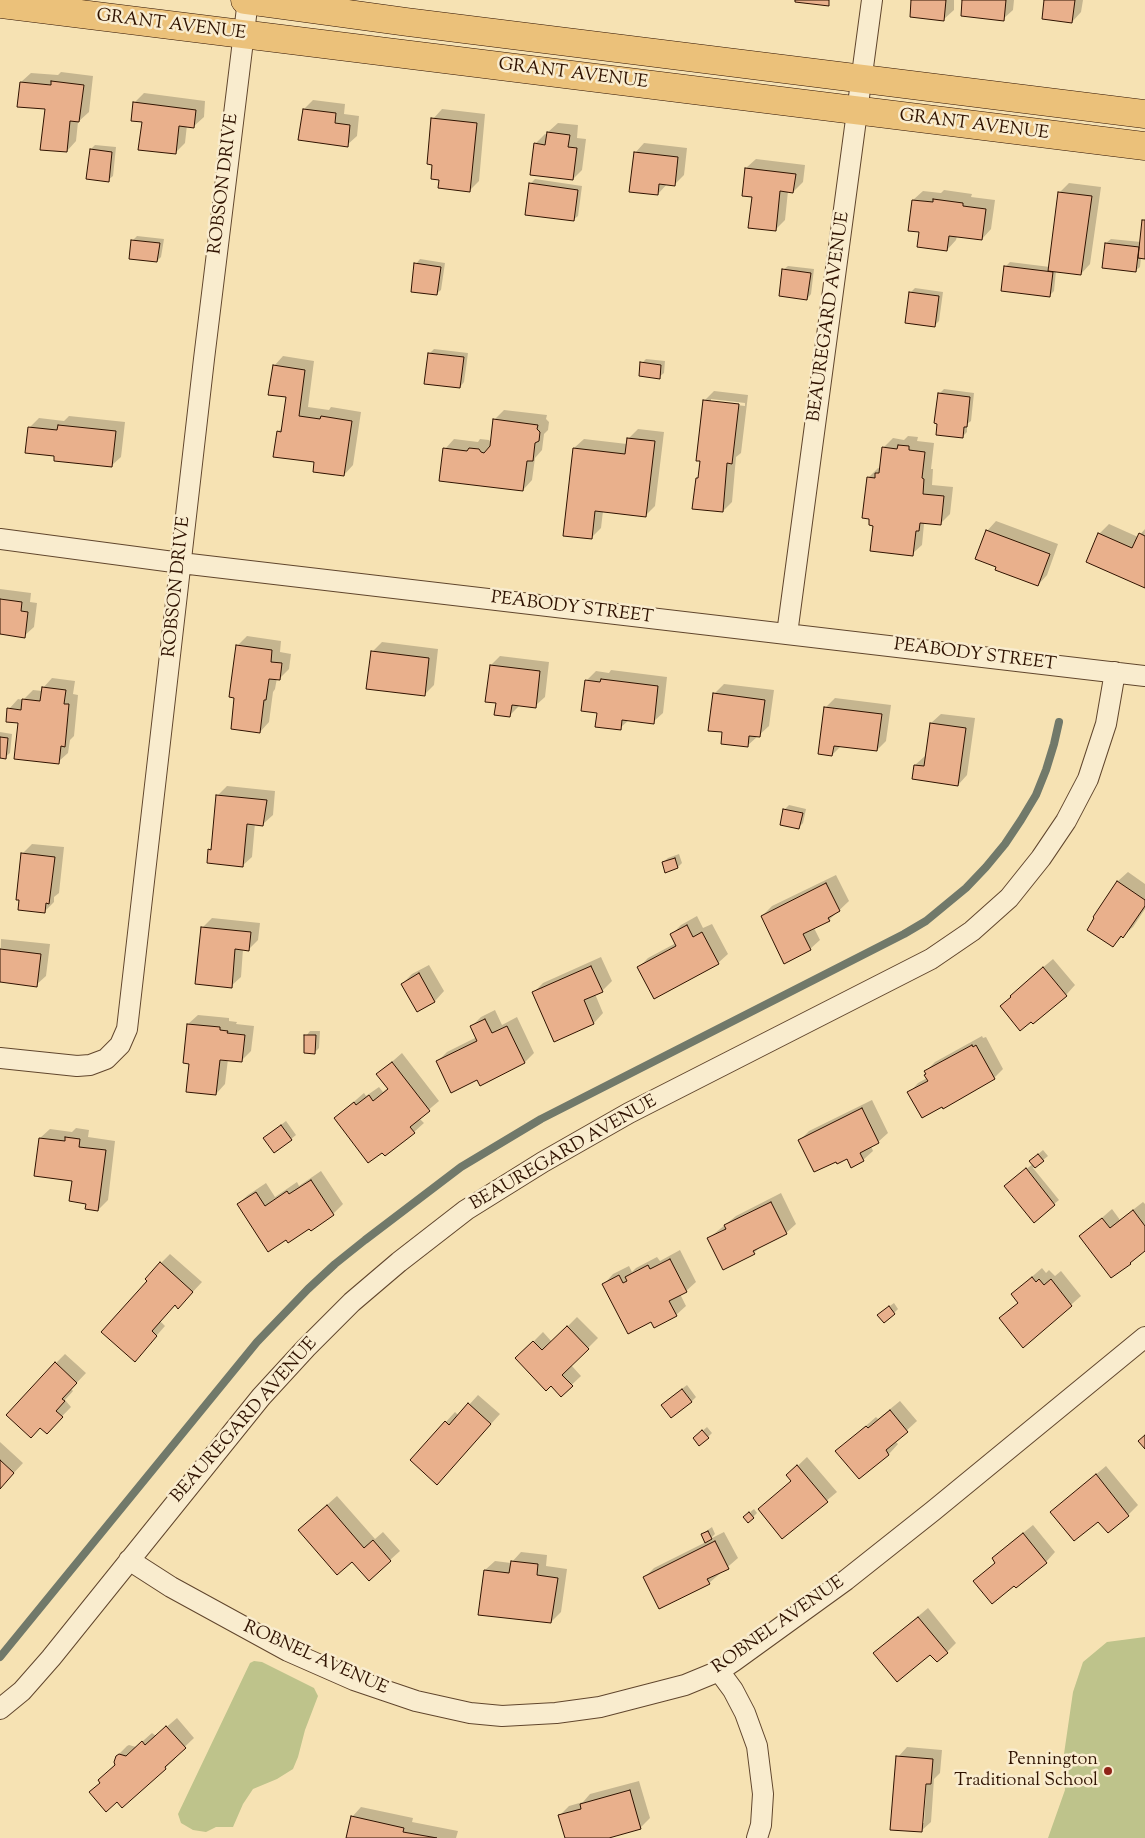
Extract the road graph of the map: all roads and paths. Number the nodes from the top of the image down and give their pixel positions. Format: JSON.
{"nodes":[{"id":1,"x":247,"y":0,"type":"edge"},
{"id":2,"x":872,"y":0,"type":"edge"},
{"id":3,"x":0,"y":4,"type":"edge"},
{"id":4,"x":244,"y":35,"type":"junction"},
{"id":5,"x":862,"y":79,"type":"junction"},
{"id":6,"x":858,"y":112,"type":"junction"},
{"id":7,"x":1145,"y":114,"type":"edge"},
{"id":8,"x":1145,"y":146,"type":"edge"},
{"id":9,"x":0,"y":539,"type":"edge"},
{"id":10,"x":181,"y":563,"type":"junction"},
{"id":11,"x":787,"y":634,"type":"junction"},
{"id":12,"x":1115,"y":672,"type":"junction"},
{"id":13,"x":1145,"y":676,"type":"edge"},
{"id":14,"x":0,"y":1058,"type":"edge"},
{"id":15,"x":1145,"y":1337,"type":"edge"},
{"id":16,"x":129,"y":1560,"type":"junction"},
{"id":17,"x":719,"y":1670,"type":"junction"},
{"id":18,"x":0,"y":1709,"type":"edge"},
{"id":19,"x":757,"y":1838,"type":"edge"}],
"edges":[{"from":1,"to":4,"type":"street","name":"ROBSON DRIVE"},
{"from":1,"to":5,"type":"main road","name":"GRANT AVENUE"},
{"from":2,"to":5,"type":"street","name":"BEAUREGARD AVENUE"},
{"from":3,"to":4,"type":"main road","name":"GRANT AVENUE"},
{"from":4,"to":6,"type":"main road","name":"GRANT AVENUE"},
{"from":4,"to":10,"type":"street","name":"ROBSON DRIVE"},
{"from":5,"to":6,"type":"street","name":"BEAUREGARD AVENUE"},
{"from":5,"to":7,"type":"main road","name":"GRANT AVENUE"},
{"from":6,"to":8,"type":"main road","name":"GRANT AVENUE"},
{"from":6,"to":11,"type":"street","name":"BEAUREGARD AVENUE"},
{"from":9,"to":10,"type":"street","name":"PEABODY STREET"},
{"from":10,"to":11,"type":"street","name":"PEABODY STREET"},
{"from":10,"to":14,"type":"street","name":"ROBSON DRIVE"},
{"from":11,"to":12,"type":"street","name":"PEABODY STREET"},
{"from":12,"to":13,"type":"street","name":"PEABODY STREET"},
{"from":12,"to":16,"type":"street","name":"BEAUREGARD AVENUE"},
{"from":15,"to":17,"type":"street","name":"ROBNEL AVENUE"},
{"from":16,"to":17,"type":"street","name":"ROBNEL AVENUE"},
{"from":16,"to":18,"type":"street","name":"BEAUREGARD AVENUE"},
{"from":17,"to":19,"type":"street"}]}
